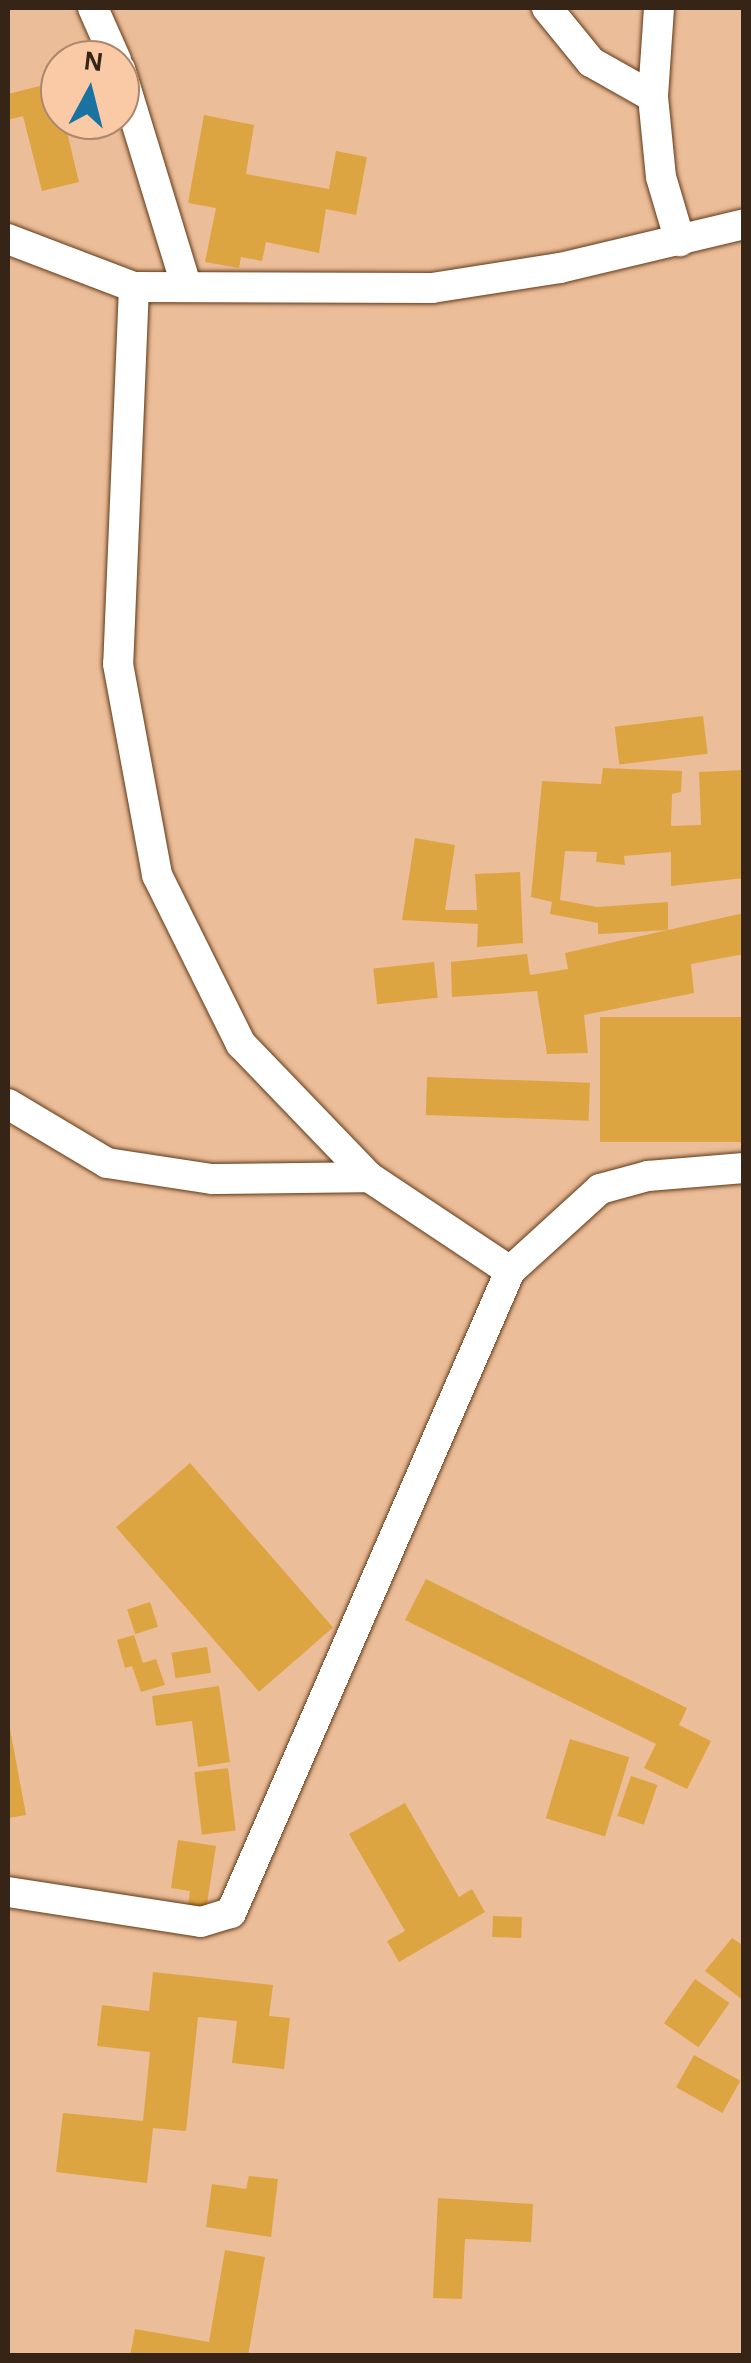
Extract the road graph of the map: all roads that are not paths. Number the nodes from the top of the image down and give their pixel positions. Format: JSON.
{"nodes":[{"id":1,"x":94,"y":8,"type":"edge"},
{"id":2,"x":547,"y":8,"type":"edge"},
{"id":3,"x":659,"y":8,"type":"edge"},
{"id":4,"x":108,"y":40,"type":"edge"},
{"id":5,"x":653,"y":98,"type":"junction"},
{"id":6,"x":140,"y":135,"type":"edge"},
{"id":7,"x":744,"y":224,"type":"edge"},
{"id":8,"x":8,"y":239,"type":"edge"},
{"id":9,"x":680,"y":241,"type":"junction"},
{"id":10,"x":186,"y":285,"type":"junction"},
{"id":11,"x":134,"y":287,"type":"junction"},
{"id":12,"x":8,"y":1104,"type":"edge"},
{"id":13,"x":744,"y":1168,"type":"edge"},
{"id":14,"x":369,"y":1177,"type":"junction"},
{"id":15,"x":510,"y":1271,"type":"junction"},
{"id":16,"x":8,"y":1892,"type":"edge"}],
"edges":[{"from":1,"to":4,"type":"street"},
{"from":2,"to":5,"type":"street"},
{"from":3,"to":5,"type":"street"},
{"from":5,"to":9,"type":"street"},
{"from":6,"to":10,"type":"street"},
{"from":7,"to":9,"type":"street"},
{"from":8,"to":11,"type":"street"},
{"from":9,"to":10,"type":"street"},
{"from":10,"to":11,"type":"street"},
{"from":11,"to":14,"type":"street"},
{"from":12,"to":14,"type":"street"},
{"from":13,"to":15,"type":"street"},
{"from":14,"to":15,"type":"street"},
{"from":15,"to":16,"type":"street"}]}
